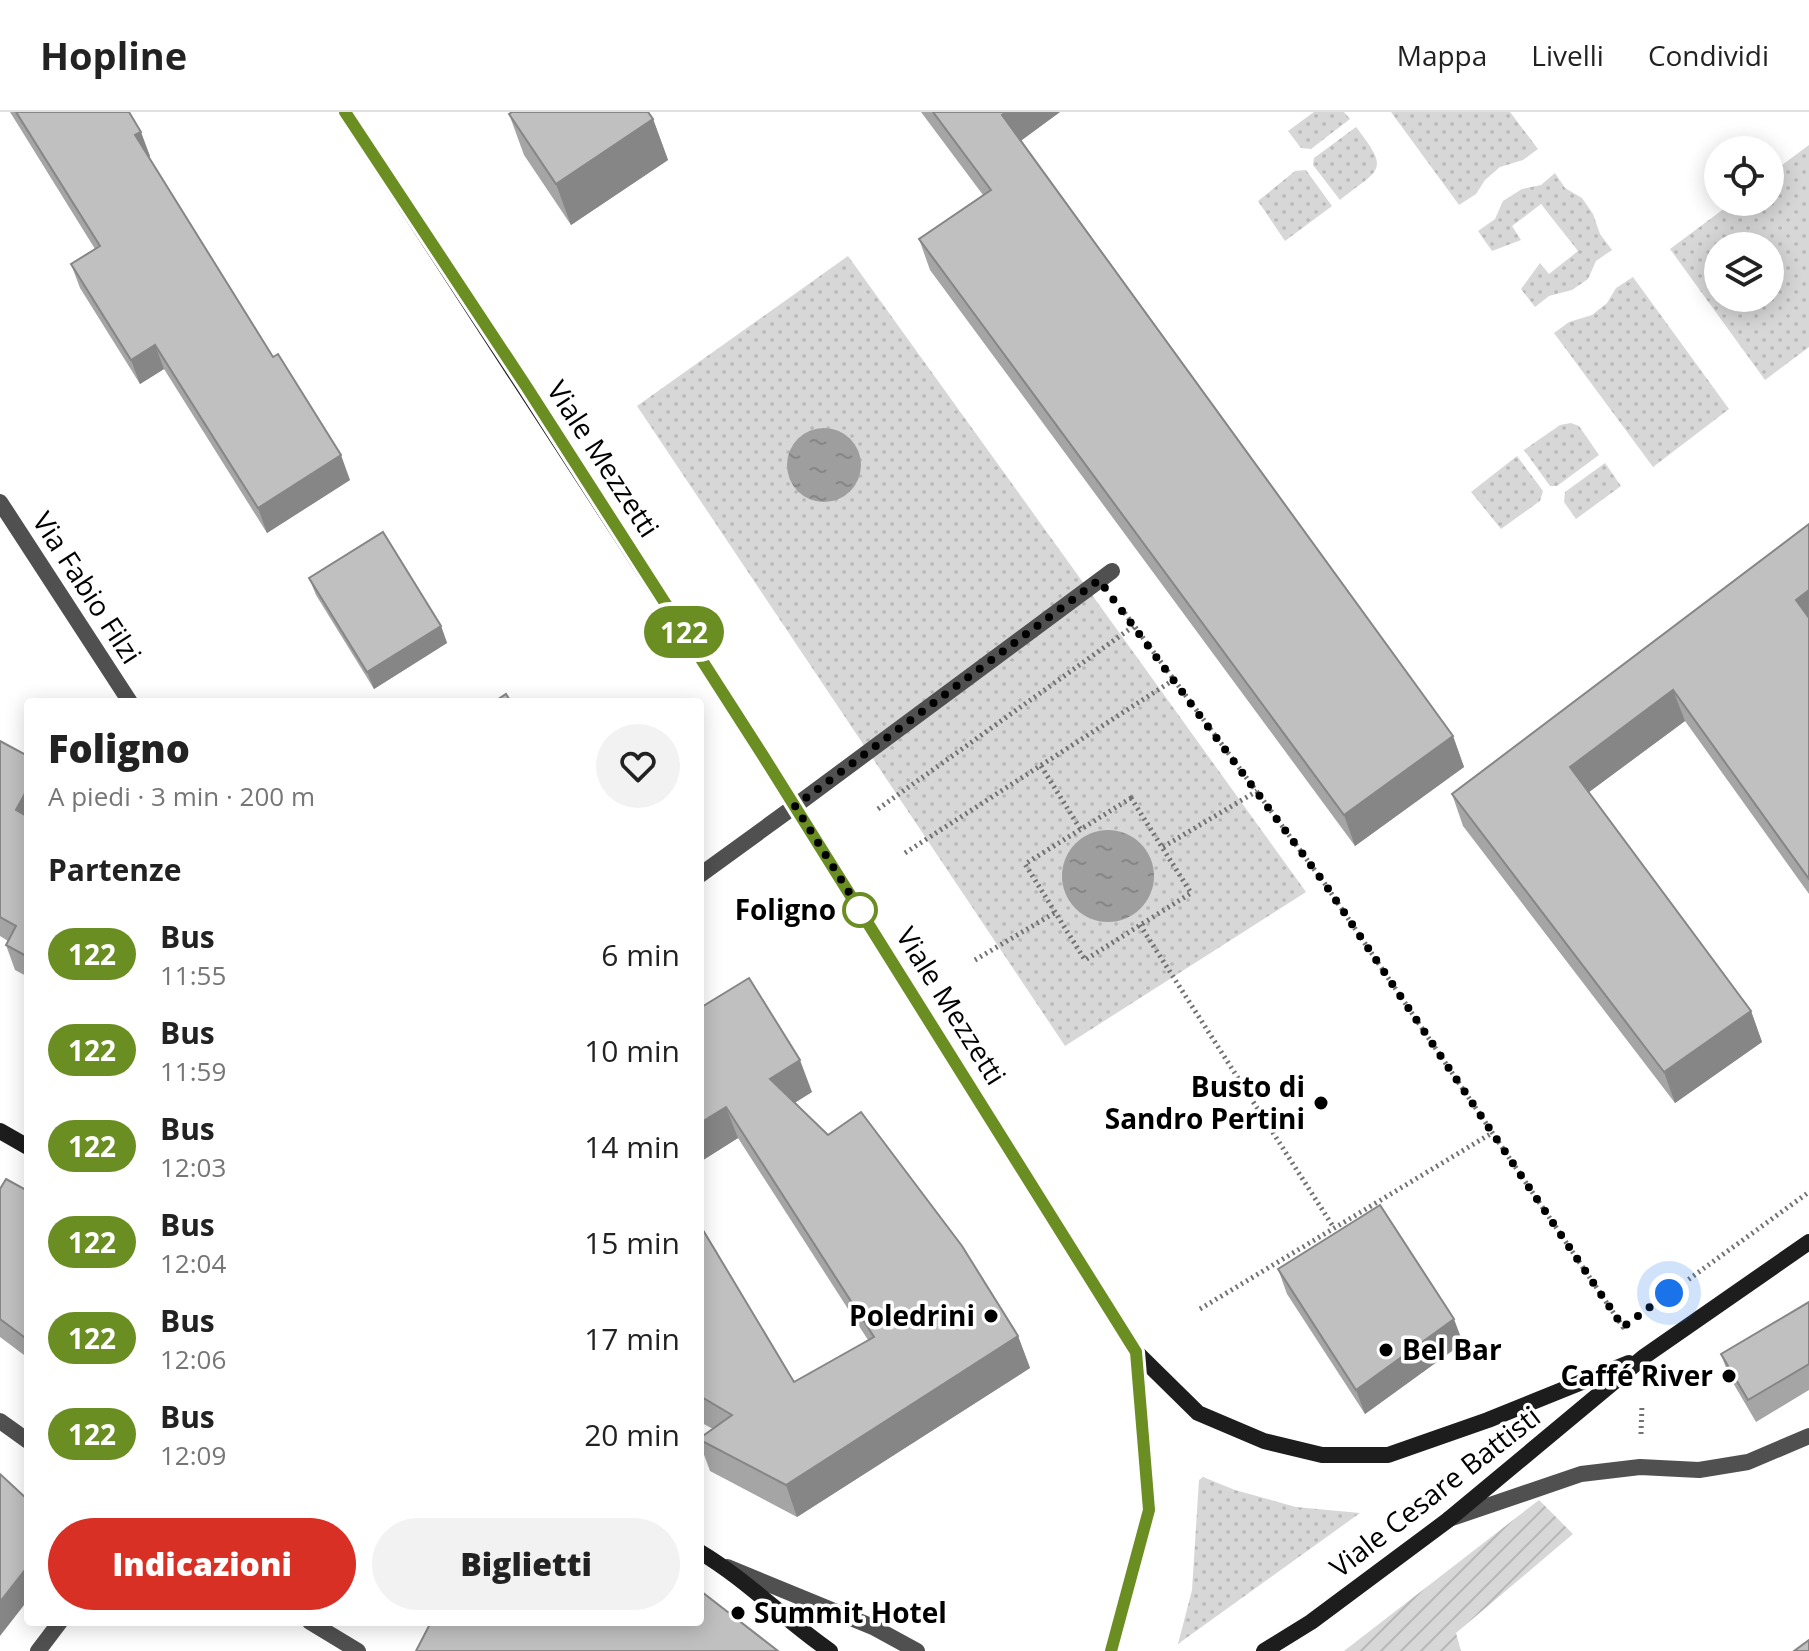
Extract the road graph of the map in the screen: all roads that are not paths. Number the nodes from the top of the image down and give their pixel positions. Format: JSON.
{"nodes":[{"id":1,"x":345,"y":112,"type":"edge"},
{"id":2,"x":0,"y":502,"type":"edge"},
{"id":3,"x":1106,"y":576,"type":"road end"},
{"id":4,"x":127,"y":698,"type":"edge"},
{"id":5,"x":795,"y":806,"type":"junction"},
{"id":6,"x":704,"y":872,"type":"edge"},
{"id":7,"x":0,"y":1131,"type":"edge"},
{"id":8,"x":24,"y":1145,"type":"edge"},
{"id":9,"x":1809,"y":1242,"type":"edge"},
{"id":10,"x":1136,"y":1352,"type":"junction"},
{"id":11,"x":1645,"y":1356,"type":"junction"},
{"id":12,"x":0,"y":1421,"type":"edge"},
{"id":13,"x":1809,"y":1436,"type":"edge"},
{"id":14,"x":24,"y":1438,"type":"edge"},
{"id":15,"x":1448,"y":1520,"type":"junction"},
{"id":16,"x":704,"y":1554,"type":"edge"},
{"id":17,"x":721,"y":1565,"type":"junction"},
{"id":18,"x":57,"y":1626,"type":"edge"},
{"id":19,"x":317,"y":1626,"type":"edge"},
{"id":20,"x":1108,"y":1650,"type":"edge"},
{"id":21,"x":38,"y":1651,"type":"edge"},
{"id":22,"x":358,"y":1651,"type":"edge"},
{"id":23,"x":830,"y":1651,"type":"edge"},
{"id":24,"x":917,"y":1651,"type":"edge"},
{"id":25,"x":1264,"y":1651,"type":"edge"}],
"edges":[{"from":1,"to":5,"type":"main road","name":"Viale Mezzetti"},
{"from":2,"to":4,"type":"street","name":"Via Fabio Filzi"},
{"from":3,"to":5,"type":"street"},
{"from":5,"to":6,"type":"street"},
{"from":5,"to":10,"type":"main road","name":"Viale Mezzetti"},
{"from":7,"to":8,"type":"main road"},
{"from":9,"to":11,"type":"main road"},
{"from":10,"to":11,"type":"main road","name":"Viale Cesare Battisti"},
{"from":10,"to":20,"type":"main road","name":"Viale Mezzetti"},
{"from":11,"to":15,"type":"main road","name":"Viale Cesare Battisti"},
{"from":12,"to":14,"type":"street"},
{"from":13,"to":15,"type":"street"},
{"from":15,"to":25,"type":"main road","name":"Viale Cesare Battisti"},
{"from":16,"to":17,"type":"main road"},
{"from":17,"to":23,"type":"main road"},
{"from":17,"to":24,"type":"street"},
{"from":18,"to":21,"type":"street"},
{"from":19,"to":22,"type":"street"}]}
